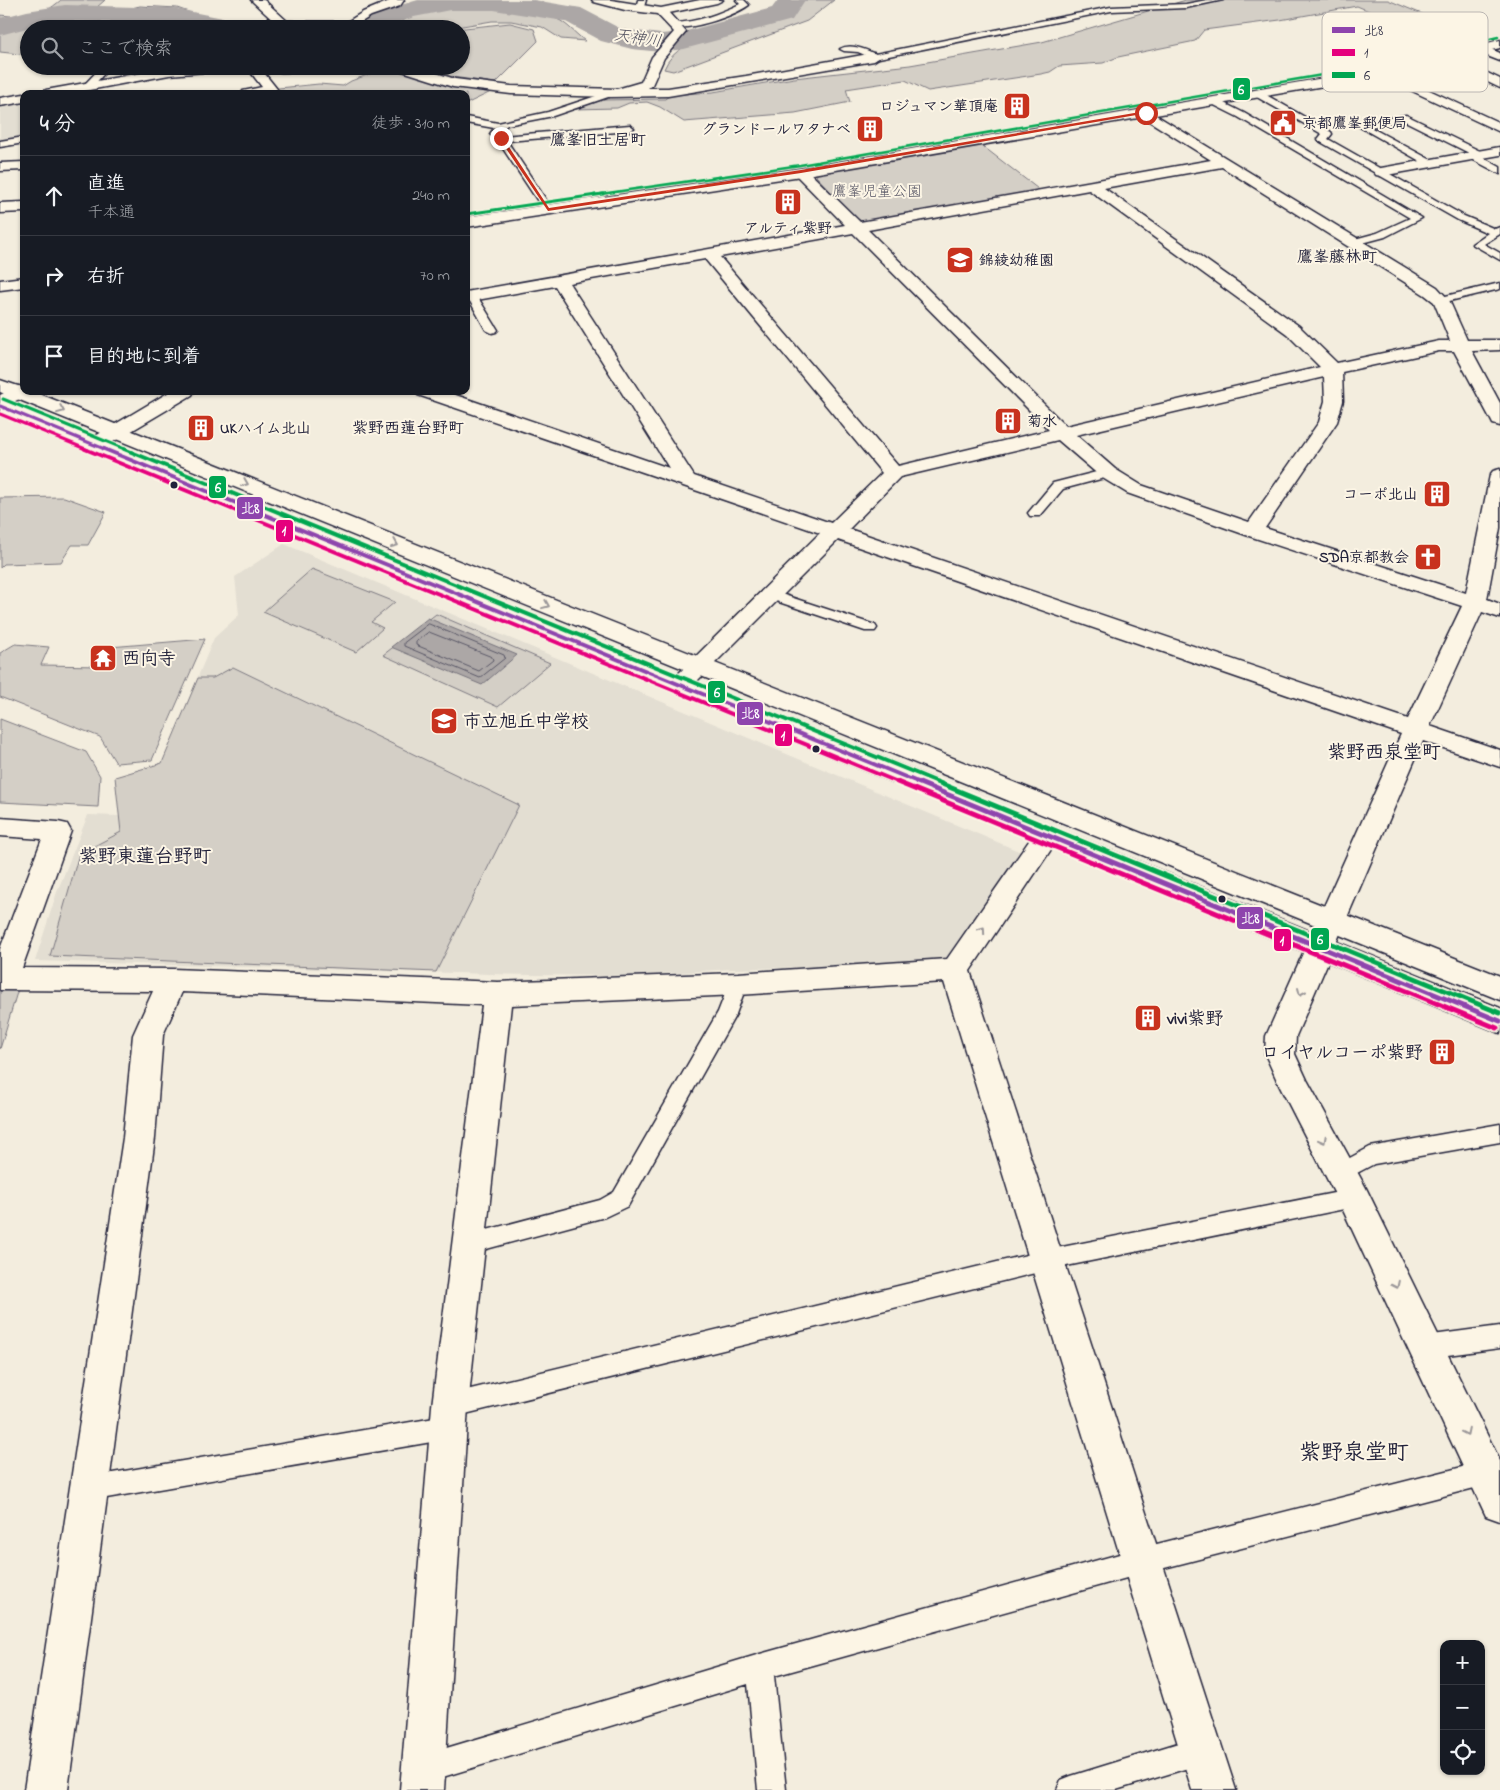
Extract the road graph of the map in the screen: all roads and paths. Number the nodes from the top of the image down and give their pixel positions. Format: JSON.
{"nodes":[{"id":1,"x":257,"y":0,"type":"edge"},
{"id":2,"x":398,"y":0,"type":"edge"},
{"id":3,"x":598,"y":0,"type":"edge"},
{"id":4,"x":717,"y":0,"type":"edge"},
{"id":5,"x":740,"y":0,"type":"edge"},
{"id":6,"x":1219,"y":0,"type":"edge"},
{"id":7,"x":641,"y":4,"type":"edge"},
{"id":8,"x":660,"y":11,"type":"junction"},
{"id":9,"x":280,"y":20,"type":"edge"},
{"id":10,"x":358,"y":20,"type":"edge"},
{"id":11,"x":677,"y":28,"type":"junction"},
{"id":12,"x":844,"y":49,"type":"dead end"},
{"id":13,"x":1488,"y":52,"type":"edge"},
{"id":14,"x":874,"y":57,"type":"junction"},
{"id":15,"x":1500,"y":57,"type":"edge"},
{"id":16,"x":98,"y":75,"type":"edge"},
{"id":17,"x":147,"y":75,"type":"edge"},
{"id":18,"x":260,"y":75,"type":"edge"},
{"id":19,"x":428,"y":75,"type":"edge"},
{"id":20,"x":1488,"y":78,"type":"edge"},
{"id":21,"x":1322,"y":83,"type":"edge"},
{"id":22,"x":1500,"y":84,"type":"edge"},
{"id":23,"x":88,"y":86,"type":"junction"},
{"id":24,"x":67,"y":90,"type":"edge"},
{"id":25,"x":263,"y":90,"type":"edge"},
{"id":26,"x":1424,"y":92,"type":"edge"},
{"id":27,"x":612,"y":93,"type":"junction"},
{"id":28,"x":1258,"y":94,"type":"junction"},
{"id":29,"x":20,"y":99,"type":"edge"},
{"id":30,"x":1214,"y":101,"type":"junction"},
{"id":31,"x":0,"y":102,"type":"edge"},
{"id":32,"x":1146,"y":113,"type":"junction"},
{"id":33,"x":470,"y":121,"type":"edge"},
{"id":34,"x":499,"y":126,"type":"junction"},
{"id":35,"x":630,"y":128,"type":"dead end"},
{"id":36,"x":1500,"y":128,"type":"edge"},
{"id":37,"x":501,"y":138,"type":"junction"},
{"id":38,"x":20,"y":141,"type":"edge"},
{"id":39,"x":0,"y":144,"type":"edge"},
{"id":40,"x":1500,"y":151,"type":"edge"},
{"id":41,"x":1475,"y":155,"type":"junction"},
{"id":42,"x":1224,"y":162,"type":"junction"},
{"id":43,"x":1430,"y":163,"type":"junction"},
{"id":44,"x":20,"y":166,"type":"edge"},
{"id":45,"x":0,"y":167,"type":"edge"},
{"id":46,"x":1500,"y":171,"type":"edge"},
{"id":47,"x":801,"y":172,"type":"junction"},
{"id":48,"x":1381,"y":172,"type":"junction"},
{"id":49,"x":1395,"y":180,"type":"junction"},
{"id":50,"x":1091,"y":186,"type":"junction"},
{"id":51,"x":1363,"y":186,"type":"junction"},
{"id":52,"x":20,"y":207,"type":"edge"},
{"id":53,"x":0,"y":208,"type":"edge"},
{"id":54,"x":548,"y":210,"type":"junction"},
{"id":55,"x":470,"y":221,"type":"edge"},
{"id":56,"x":857,"y":227,"type":"junction"},
{"id":57,"x":1498,"y":231,"type":"edge"},
{"id":58,"x":1355,"y":242,"type":"junction"},
{"id":59,"x":709,"y":254,"type":"junction"},
{"id":60,"x":1500,"y":258,"type":"edge"},
{"id":61,"x":560,"y":280,"type":"junction"},
{"id":62,"x":20,"y":282,"type":"edge"},
{"id":63,"x":0,"y":285,"type":"edge"},
{"id":64,"x":1500,"y":286,"type":"edge"},
{"id":65,"x":470,"y":297,"type":"edge"},
{"id":66,"x":470,"y":298,"type":"edge"},
{"id":67,"x":1441,"y":300,"type":"junction"},
{"id":68,"x":492,"y":330,"type":"dead end"},
{"id":69,"x":1500,"y":345,"type":"edge"},
{"id":70,"x":1461,"y":347,"type":"junction"},
{"id":71,"x":1333,"y":369,"type":"junction"},
{"id":72,"x":177,"y":395,"type":"edge"},
{"id":73,"x":437,"y":395,"type":"edge"},
{"id":74,"x":5,"y":396,"type":"edge"},
{"id":75,"x":1500,"y":420,"type":"edge"},
{"id":76,"x":116,"y":431,"type":"junction"},
{"id":77,"x":1062,"y":434,"type":"junction"},
{"id":78,"x":94,"y":445,"type":"junction"},
{"id":79,"x":893,"y":472,"type":"junction"},
{"id":80,"x":1108,"y":473,"type":"junction"},
{"id":81,"x":1500,"y":474,"type":"edge"},
{"id":82,"x":686,"y":481,"type":"junction"},
{"id":83,"x":1035,"y":513,"type":"dead end"},
{"id":84,"x":342,"y":522,"type":"junction"},
{"id":85,"x":1252,"y":531,"type":"junction"},
{"id":86,"x":835,"y":532,"type":"junction"},
{"id":87,"x":319,"y":537,"type":"junction"},
{"id":88,"x":769,"y":594,"type":"junction"},
{"id":89,"x":1475,"y":603,"type":"junction"},
{"id":90,"x":1500,"y":611,"type":"edge"},
{"id":91,"x":870,"y":628,"type":"dead end"},
{"id":92,"x":698,"y":666,"type":"junction"},
{"id":93,"x":680,"y":685,"type":"junction"},
{"id":94,"x":1416,"y":731,"type":"junction"},
{"id":95,"x":1500,"y":760,"type":"edge"},
{"id":96,"x":1060,"y":811,"type":"junction"},
{"id":97,"x":0,"y":827,"type":"edge"},
{"id":98,"x":1047,"y":835,"type":"junction"},
{"id":99,"x":1326,"y":934,"type":"junction"},
{"id":100,"x":954,"y":970,"type":"junction"},
{"id":101,"x":2,"y":979,"type":"edge"},
{"id":102,"x":173,"y":980,"type":"junction"},
{"id":103,"x":738,"y":984,"type":"junction"},
{"id":104,"x":1500,"y":988,"type":"edge"},
{"id":105,"x":498,"y":994,"type":"junction"},
{"id":106,"x":1500,"y":1021,"type":"edge"},
{"id":107,"x":1500,"y":1132,"type":"edge"},
{"id":108,"x":1347,"y":1186,"type":"junction"},
{"id":109,"x":468,"y":1244,"type":"junction"},
{"id":110,"x":1047,"y":1260,"type":"junction"},
{"id":111,"x":1500,"y":1338,"type":"edge"},
{"id":112,"x":1425,"y":1347,"type":"junction"},
{"id":113,"x":450,"y":1417,"type":"junction"},
{"id":114,"x":1486,"y":1473,"type":"junction"},
{"id":115,"x":89,"y":1489,"type":"junction"},
{"id":116,"x":1500,"y":1502,"type":"edge"},
{"id":117,"x":1141,"y":1561,"type":"junction"},
{"id":118,"x":760,"y":1667,"type":"junction"},
{"id":119,"x":1201,"y":1750,"type":"junction"},
{"id":120,"x":422,"y":1779,"type":"edge"},
{"id":121,"x":46,"y":1790,"type":"edge"},
{"id":122,"x":772,"y":1790,"type":"edge"},
{"id":123,"x":1071,"y":1790,"type":"edge"},
{"id":124,"x":1214,"y":1790,"type":"edge"}],
"edges":[{"from":1,"to":9,"type":"street"},
{"from":2,"to":10,"type":"street"},
{"from":3,"to":7,"type":"street"},
{"from":4,"to":8,"type":"street"},
{"from":5,"to":11,"type":"lane"},
{"from":6,"to":14,"type":"lane"},
{"from":7,"to":8,"type":"street"},
{"from":8,"to":11,"type":"street"},
{"from":11,"to":27,"type":"street"},
{"from":12,"to":14,"type":"lane"},
{"from":13,"to":15,"type":"street"},
{"from":14,"to":27,"type":"street"},
{"from":16,"to":23,"type":"lane"},
{"from":17,"to":23,"type":"street"},
{"from":18,"to":25,"type":"street"},
{"from":19,"to":27,"type":"street"},
{"from":20,"to":22,"type":"street"},
{"from":21,"to":28,"type":"street"},
{"from":23,"to":24,"type":"street"},
{"from":26,"to":36,"type":"street"},
{"from":27,"to":34,"type":"lane"},
{"from":28,"to":30,"type":"street"},
{"from":28,"to":48,"type":"lane"},
{"from":29,"to":31,"type":"street"},
{"from":30,"to":32,"type":"street"},
{"from":30,"to":51,"type":"lane"},
{"from":32,"to":42,"type":"street"},
{"from":32,"to":47,"type":"street"},
{"from":33,"to":34,"type":"lane"},
{"from":34,"to":37,"type":"lane"},
{"from":35,"to":37,"type":"lane"},
{"from":37,"to":54,"type":"lane"},
{"from":38,"to":39,"type":"lane"},
{"from":40,"to":41,"type":"street"},
{"from":41,"to":43,"type":"street"},
{"from":41,"to":43,"type":"lane"},
{"from":41,"to":46,"type":"lane"},
{"from":42,"to":50,"type":"street"},
{"from":42,"to":58,"type":"street"},
{"from":43,"to":48,"type":"street"},
{"from":44,"to":45,"type":"street"},
{"from":47,"to":54,"type":"street"},
{"from":47,"to":56,"type":"street"},
{"from":48,"to":49,"type":"lane"},
{"from":49,"to":51,"type":"lane"},
{"from":49,"to":57,"type":"lane"},
{"from":50,"to":56,"type":"street"},
{"from":50,"to":71,"type":"street"},
{"from":51,"to":58,"type":"lane"},
{"from":52,"to":53,"type":"street"},
{"from":54,"to":55,"type":"street"},
{"from":56,"to":59,"type":"street"},
{"from":56,"to":77,"type":"street"},
{"from":57,"to":60,"type":"lane"},
{"from":58,"to":67,"type":"street"},
{"from":59,"to":61,"type":"street"},
{"from":59,"to":79,"type":"street"},
{"from":61,"to":65,"type":"street"},
{"from":61,"to":82,"type":"street"},
{"from":62,"to":63,"type":"street"},
{"from":64,"to":67,"type":"lane"},
{"from":66,"to":68,"type":"lane"},
{"from":67,"to":70,"type":"street"},
{"from":69,"to":70,"type":"street"},
{"from":70,"to":71,"type":"street"},
{"from":70,"to":75,"type":"street"},
{"from":71,"to":77,"type":"street"},
{"from":71,"to":85,"type":"street"},
{"from":72,"to":76,"type":"street"},
{"from":73,"to":82,"type":"street"},
{"from":74,"to":76,"type":"street","one_way":true},
{"from":74,"to":78,"type":"street"},
{"from":76,"to":78,"type":"street"},
{"from":76,"to":84,"type":"street","one_way":true},
{"from":77,"to":79,"type":"street"},
{"from":77,"to":80,"type":"street"},
{"from":78,"to":87,"type":"street"},
{"from":79,"to":86,"type":"street"},
{"from":80,"to":83,"type":"lane"},
{"from":80,"to":85,"type":"street"},
{"from":81,"to":89,"type":"street"},
{"from":82,"to":86,"type":"street"},
{"from":84,"to":87,"type":"street"},
{"from":84,"to":92,"type":"street","one_way":true},
{"from":85,"to":89,"type":"street"},
{"from":86,"to":88,"type":"street"},
{"from":86,"to":94,"type":"street"},
{"from":87,"to":93,"type":"street"},
{"from":88,"to":91,"type":"lane"},
{"from":88,"to":92,"type":"street"},
{"from":89,"to":90,"type":"street"},
{"from":89,"to":94,"type":"street"},
{"from":92,"to":93,"type":"street"},
{"from":92,"to":96,"type":"street"},
{"from":93,"to":98,"type":"street"},
{"from":94,"to":95,"type":"street"},
{"from":94,"to":99,"type":"street"},
{"from":96,"to":98,"type":"street"},
{"from":96,"to":99,"type":"street"},
{"from":97,"to":101,"type":"street"},
{"from":98,"to":99,"type":"street"},
{"from":100,"to":98,"type":"street","one_way":true},
{"from":99,"to":104,"type":"street"},
{"from":99,"to":106,"type":"street"},
{"from":99,"to":108,"type":"street","one_way":true},
{"from":100,"to":103,"type":"street"},
{"from":100,"to":110,"type":"street"},
{"from":101,"to":102,"type":"street"},
{"from":102,"to":105,"type":"street"},
{"from":102,"to":115,"type":"street"},
{"from":103,"to":105,"type":"street"},
{"from":103,"to":109,"type":"lane"},
{"from":105,"to":109,"type":"street"},
{"from":107,"to":108,"type":"lane"},
{"from":108,"to":110,"type":"lane"},
{"from":108,"to":112,"type":"street","one_way":true},
{"from":109,"to":113,"type":"street"},
{"from":110,"to":113,"type":"lane"},
{"from":110,"to":117,"type":"street"},
{"from":111,"to":112,"type":"lane"},
{"from":112,"to":114,"type":"street","one_way":true},
{"from":113,"to":115,"type":"lane"},
{"from":113,"to":120,"type":"street"},
{"from":114,"to":116,"type":"street"},
{"from":114,"to":117,"type":"lane"},
{"from":115,"to":121,"type":"street"},
{"from":117,"to":118,"type":"lane"},
{"from":117,"to":119,"type":"street"},
{"from":118,"to":120,"type":"lane"},
{"from":118,"to":122,"type":"lane"},
{"from":119,"to":123,"type":"lane"},
{"from":119,"to":124,"type":"street"}]}
